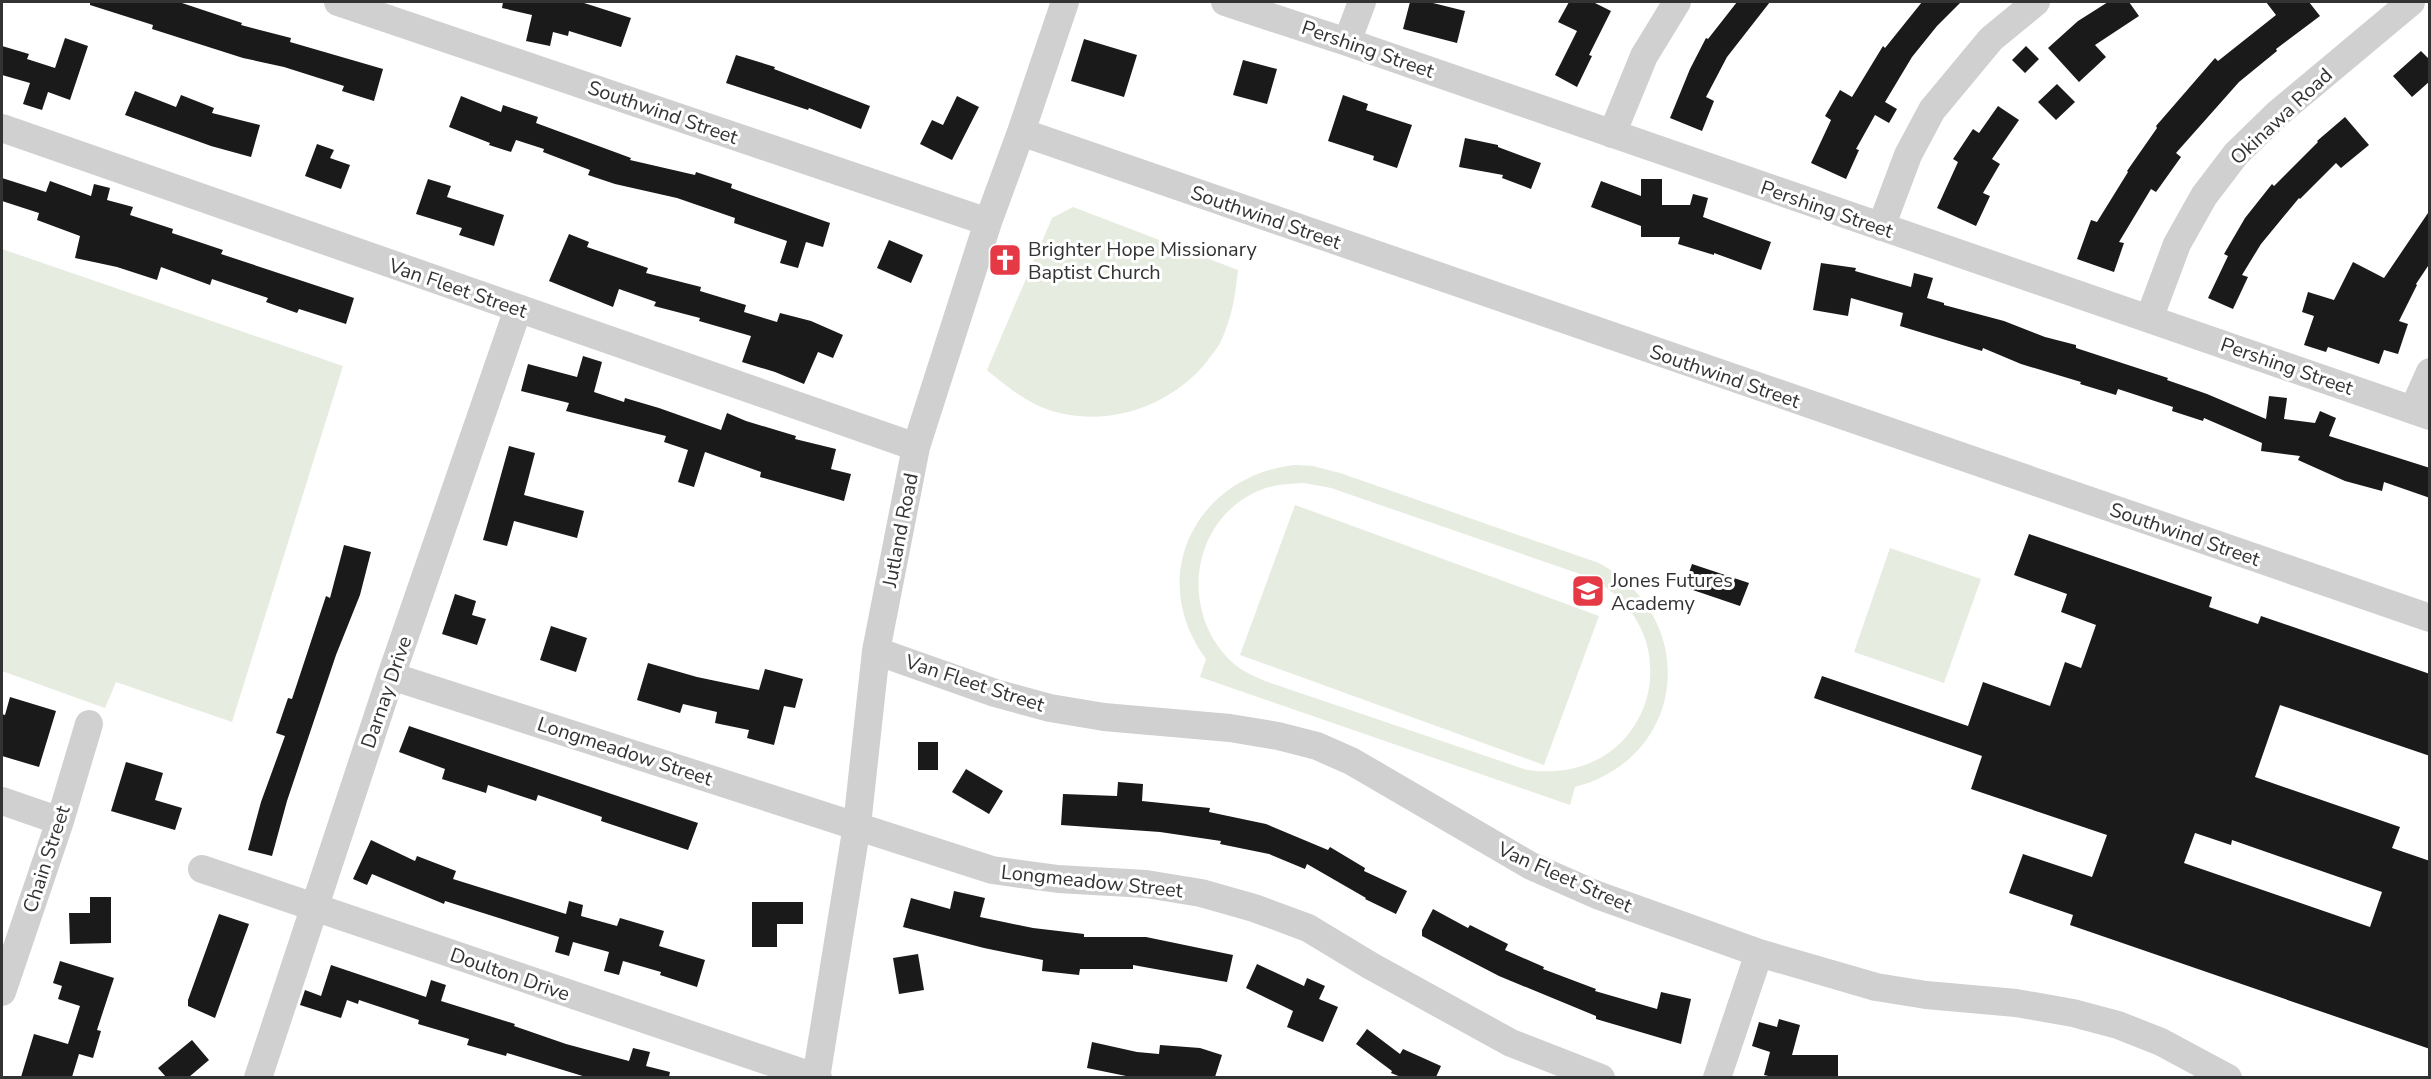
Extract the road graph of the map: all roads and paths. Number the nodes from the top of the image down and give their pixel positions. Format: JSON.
{"nodes":[{"id":1,"x":338,"y":2,"type":"edge"},
{"id":2,"x":1065,"y":2,"type":"edge"},
{"id":3,"x":1224,"y":2,"type":"edge"},
{"id":4,"x":1362,"y":2,"type":"edge"},
{"id":5,"x":1677,"y":2,"type":"edge"},
{"id":6,"x":2036,"y":2,"type":"edge"},
{"id":7,"x":2411,"y":2,"type":"edge"},
{"id":8,"x":1347,"y":42,"type":"junction"},
{"id":9,"x":2,"y":128,"type":"edge"},
{"id":10,"x":1021,"y":132,"type":"junction"},
{"id":11,"x":1612,"y":135,"type":"junction"},
{"id":12,"x":988,"y":222,"type":"junction"},
{"id":13,"x":1881,"y":227,"type":"junction"},
{"id":14,"x":518,"y":309,"type":"junction"},
{"id":15,"x":2149,"y":319,"type":"junction"},
{"id":16,"x":2430,"y":372,"type":"edge"},
{"id":17,"x":2421,"y":413,"type":"edge"},
{"id":18,"x":916,"y":447,"type":"junction"},
{"id":19,"x":2430,"y":618,"type":"edge"},
{"id":20,"x":876,"y":651,"type":"junction"},
{"id":21,"x":391,"y":676,"type":"junction"},
{"id":22,"x":89,"y":724,"type":"dead end"},
{"id":23,"x":2,"y":801,"type":"edge"},
{"id":24,"x":60,"y":821,"type":"junction"},
{"id":25,"x":857,"y":825,"type":"junction"},
{"id":26,"x":202,"y":869,"type":"dead end"},
{"id":27,"x":314,"y":907,"type":"junction"},
{"id":28,"x":1758,"y":953,"type":"junction"},
{"id":29,"x":2,"y":992,"type":"edge"},
{"id":30,"x":258,"y":1077,"type":"edge"},
{"id":31,"x":817,"y":1077,"type":"edge"},
{"id":32,"x":1601,"y":1077,"type":"edge"},
{"id":33,"x":1717,"y":1077,"type":"edge"},
{"id":34,"x":2228,"y":1077,"type":"edge"}],
"edges":[{"from":1,"to":12,"type":"street","name":"Southwind Street"},
{"from":2,"to":10,"type":"street","name":"Jutland Road"},
{"from":3,"to":8,"type":"street","name":"Pershing Street"},
{"from":4,"to":8,"type":"street"},
{"from":5,"to":11,"type":"street"},
{"from":6,"to":13,"type":"street"},
{"from":7,"to":15,"type":"street","name":"Okinawa Road"},
{"from":8,"to":11,"type":"street","name":"Pershing Street"},
{"from":9,"to":14,"type":"street","name":"Van Fleet Street"},
{"from":10,"to":12,"type":"street","name":"Jutland Road"},
{"from":10,"to":19,"type":"street","name":"Southwind Street"},
{"from":11,"to":13,"type":"street","name":"Pershing Street"},
{"from":12,"to":18,"type":"street","name":"Jutland Road"},
{"from":13,"to":15,"type":"street","name":"Pershing Street"},
{"from":14,"to":18,"type":"street","name":"Van Fleet Street"},
{"from":14,"to":21,"type":"street","name":"Darnay Drive"},
{"from":15,"to":17,"type":"street","name":"Pershing Street"},
{"from":16,"to":17,"type":"street"},
{"from":18,"to":20,"type":"street","name":"Jutland Road"},
{"from":20,"to":25,"type":"street","name":"Jutland Road"},
{"from":20,"to":28,"type":"street","name":"Van Fleet Street"},
{"from":21,"to":25,"type":"street","name":"Longmeadow Street"},
{"from":21,"to":27,"type":"street","name":"Darnay Drive"},
{"from":22,"to":24,"type":"street","name":"Chain Street"},
{"from":23,"to":24,"type":"street"},
{"from":24,"to":29,"type":"street","name":"Chain Street"},
{"from":25,"to":31,"type":"street","name":"Jutland Road"},
{"from":25,"to":32,"type":"street","name":"Longmeadow Street"},
{"from":26,"to":27,"type":"street","name":"Doulton Drive"},
{"from":27,"to":30,"type":"street","name":"Darnay Drive"},
{"from":27,"to":31,"type":"street","name":"Doulton Drive"},
{"from":28,"to":33,"type":"street"},
{"from":28,"to":34,"type":"street","name":"Van Fleet Street"}]}
